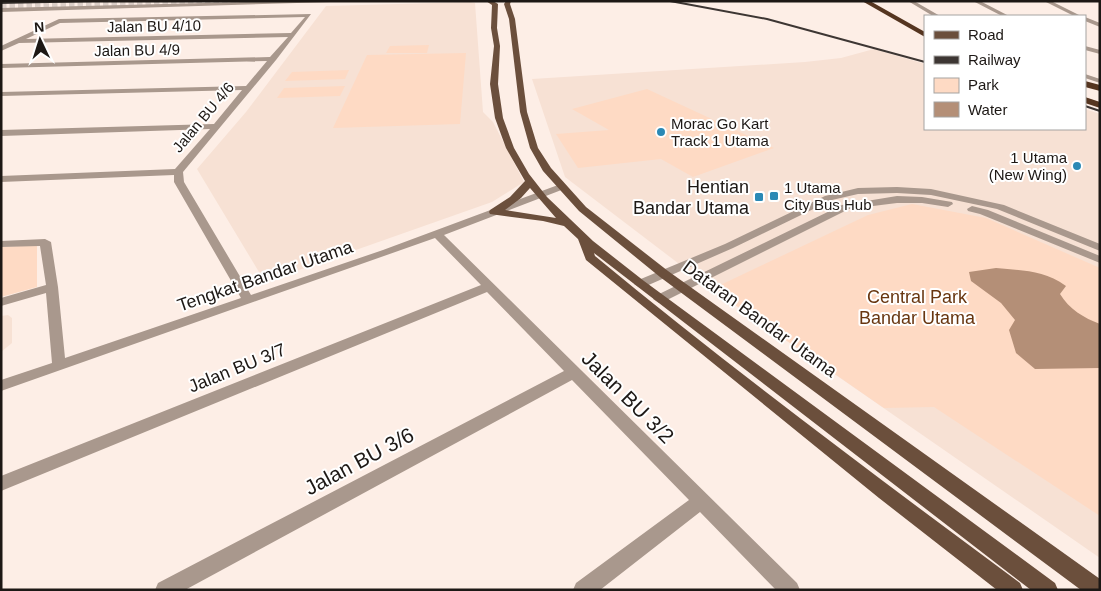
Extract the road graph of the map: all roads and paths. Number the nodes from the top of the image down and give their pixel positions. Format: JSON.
{"nodes":[{"id":1,"x":311,"y":1,"type":"edge"},
{"id":2,"x":363,"y":1,"type":"edge"},
{"id":3,"x":488,"y":1,"type":"edge"},
{"id":4,"x":855,"y":1,"type":"edge"},
{"id":5,"x":864,"y":1,"type":"edge"},
{"id":6,"x":910,"y":1,"type":"edge"},
{"id":7,"x":975,"y":1,"type":"edge"},
{"id":8,"x":1046,"y":1,"type":"edge"},
{"id":9,"x":320,"y":2,"type":"edge"},
{"id":10,"x":508,"y":3,"type":"edge"},
{"id":11,"x":80,"y":8,"type":"junction"},
{"id":12,"x":876,"y":8,"type":"junction"},
{"id":13,"x":1,"y":9,"type":"edge"},
{"id":14,"x":935,"y":15,"type":"edge"},
{"id":15,"x":1004,"y":15,"type":"edge"},
{"id":16,"x":1076,"y":15,"type":"edge"},
{"id":17,"x":1086,"y":19,"type":"edge"},
{"id":18,"x":1100,"y":25,"type":"edge"},
{"id":19,"x":924,"y":34,"type":"edge"},
{"id":20,"x":292,"y":35,"type":"junction"},
{"id":21,"x":17,"y":41,"type":"junction"},
{"id":22,"x":1100,"y":42,"type":"edge"},
{"id":23,"x":1086,"y":47,"type":"edge"},
{"id":24,"x":1086,"y":47,"type":"edge"},
{"id":25,"x":1,"y":49,"type":"edge"},
{"id":26,"x":1100,"y":52,"type":"edge"},
{"id":27,"x":274,"y":59,"type":"junction"},
{"id":28,"x":1,"y":66,"type":"edge"},
{"id":29,"x":1086,"y":76,"type":"edge"},
{"id":30,"x":1100,"y":81,"type":"edge"},
{"id":31,"x":1086,"y":84,"type":"edge"},
{"id":32,"x":248,"y":88,"type":"junction"},
{"id":33,"x":1100,"y":88,"type":"edge"},
{"id":34,"x":1086,"y":89,"type":"edge"},
{"id":35,"x":1,"y":94,"type":"edge"},
{"id":36,"x":1100,"y":94,"type":"edge"},
{"id":37,"x":1086,"y":98,"type":"edge"},
{"id":38,"x":1086,"y":98,"type":"edge"},
{"id":39,"x":1100,"y":100,"type":"edge"},
{"id":40,"x":1100,"y":104,"type":"edge"},
{"id":41,"x":217,"y":126,"type":"junction"},
{"id":42,"x":1,"y":133,"type":"edge"},
{"id":43,"x":178,"y":172,"type":"junction"},
{"id":44,"x":1,"y":179,"type":"edge"},
{"id":45,"x":529,"y":182,"type":"junction"},
{"id":46,"x":564,"y":190,"type":"junction"},
{"id":47,"x":539,"y":196,"type":"junction"},
{"id":48,"x":494,"y":212,"type":"junction"},
{"id":49,"x":567,"y":224,"type":"junction"},
{"id":50,"x":437,"y":234,"type":"junction"},
{"id":51,"x":583,"y":240,"type":"junction"},
{"id":52,"x":1,"y":244,"type":"edge"},
{"id":53,"x":1100,"y":248,"type":"edge"},
{"id":54,"x":1100,"y":260,"type":"edge"},
{"id":55,"x":664,"y":274,"type":"junction"},
{"id":56,"x":640,"y":284,"type":"junction"},
{"id":57,"x":52,"y":287,"type":"junction"},
{"id":58,"x":487,"y":287,"type":"junction"},
{"id":59,"x":682,"y":288,"type":"junction"},
{"id":60,"x":659,"y":299,"type":"junction"},
{"id":61,"x":248,"y":300,"type":"junction"},
{"id":62,"x":1,"y":302,"type":"edge"},
{"id":63,"x":59,"y":367,"type":"junction"},
{"id":64,"x":574,"y":372,"type":"junction"},
{"id":65,"x":1,"y":386,"type":"edge"},
{"id":66,"x":1,"y":484,"type":"edge"},
{"id":67,"x":701,"y":501,"type":"junction"},
{"id":68,"x":165,"y":590,"type":"edge"},
{"id":69,"x":582,"y":590,"type":"edge"},
{"id":70,"x":790,"y":590,"type":"edge"},
{"id":71,"x":1012,"y":590,"type":"edge"},
{"id":72,"x":1048,"y":590,"type":"edge"},
{"id":73,"x":1098,"y":590,"type":"edge"}],
"edges":[{"from":1,"to":9,"type":"street"},
{"from":2,"to":9,"type":"street"},
{"from":3,"to":45,"type":"main road"},
{"from":4,"to":12,"type":"highway"},
{"from":5,"to":12,"type":"highway"},
{"from":6,"to":14,"type":"street"},
{"from":7,"to":15,"type":"street"},
{"from":8,"to":16,"type":"street"},
{"from":9,"to":11,"type":"street"},
{"from":10,"to":46,"type":"main road","name":"Dataran Bandar Utama"},
{"from":11,"to":13,"type":"street"},
{"from":11,"to":13,"type":"street"},
{"from":12,"to":19,"type":"highway"},
{"from":17,"to":18,"type":"street"},
{"from":20,"to":21,"type":"street","name":"Jalan BU 4/10"},
{"from":20,"to":21,"type":"street","name":"Jalan BU 4/6"},
{"from":20,"to":27,"type":"street","name":"Jalan BU 4/6"},
{"from":21,"to":25,"type":"street"},
{"from":22,"to":23,"type":"street"},
{"from":24,"to":26,"type":"street"},
{"from":27,"to":28,"type":"street","name":"Jalan BU 4/9"},
{"from":27,"to":32,"type":"street","name":"Jalan BU 4/6"},
{"from":29,"to":30,"type":"street"},
{"from":31,"to":33,"type":"highway"},
{"from":32,"to":35,"type":"street"},
{"from":32,"to":41,"type":"street","name":"Jalan BU 4/6"},
{"from":34,"to":36,"type":"highway"},
{"from":37,"to":39,"type":"highway"},
{"from":38,"to":40,"type":"highway"},
{"from":41,"to":42,"type":"street"},
{"from":41,"to":43,"type":"street","name":"Jalan BU 4/6"},
{"from":43,"to":44,"type":"street"},
{"from":43,"to":61,"type":"street","name":"Jalan BU 4/6"},
{"from":45,"to":47,"type":"main road"},
{"from":45,"to":48,"type":"main road"},
{"from":46,"to":47,"type":"street","name":"Tengkat Bandar Utama"},
{"from":46,"to":55,"type":"main road","name":"Dataran Bandar Utama"},
{"from":47,"to":48,"type":"street","name":"Tengkat Bandar Utama"},
{"from":47,"to":49,"type":"main road"},
{"from":48,"to":49,"type":"main road"},
{"from":48,"to":50,"type":"street","name":"Tengkat Bandar Utama"},
{"from":49,"to":51,"type":"main road"},
{"from":50,"to":58,"type":"street","name":"Jalan BU 3/2"},
{"from":50,"to":61,"type":"street","name":"Tengkat Bandar Utama"},
{"from":51,"to":56,"type":"main road"},
{"from":51,"to":71,"type":"main road"},
{"from":52,"to":57,"type":"street"},
{"from":53,"to":55,"type":"street"},
{"from":54,"to":59,"type":"street"},
{"from":55,"to":56,"type":"street"},
{"from":55,"to":59,"type":"main road","name":"Dataran Bandar Utama"},
{"from":56,"to":60,"type":"main road"},
{"from":57,"to":62,"type":"street"},
{"from":57,"to":63,"type":"street"},
{"from":58,"to":64,"type":"street","name":"Jalan BU 3/2"},
{"from":58,"to":66,"type":"street","name":"Jalan BU 3/7"},
{"from":59,"to":60,"type":"street"},
{"from":59,"to":73,"type":"main road","name":"Dataran Bandar Utama"},
{"from":60,"to":72,"type":"main road"},
{"from":61,"to":63,"type":"street","name":"Tengkat Bandar Utama"},
{"from":63,"to":65,"type":"street","name":"Tengkat Bandar Utama"},
{"from":64,"to":67,"type":"street","name":"Jalan BU 3/2"},
{"from":64,"to":68,"type":"street","name":"Jalan BU 3/6"},
{"from":67,"to":69,"type":"street"},
{"from":67,"to":70,"type":"street","name":"Jalan BU 3/2"}]}
